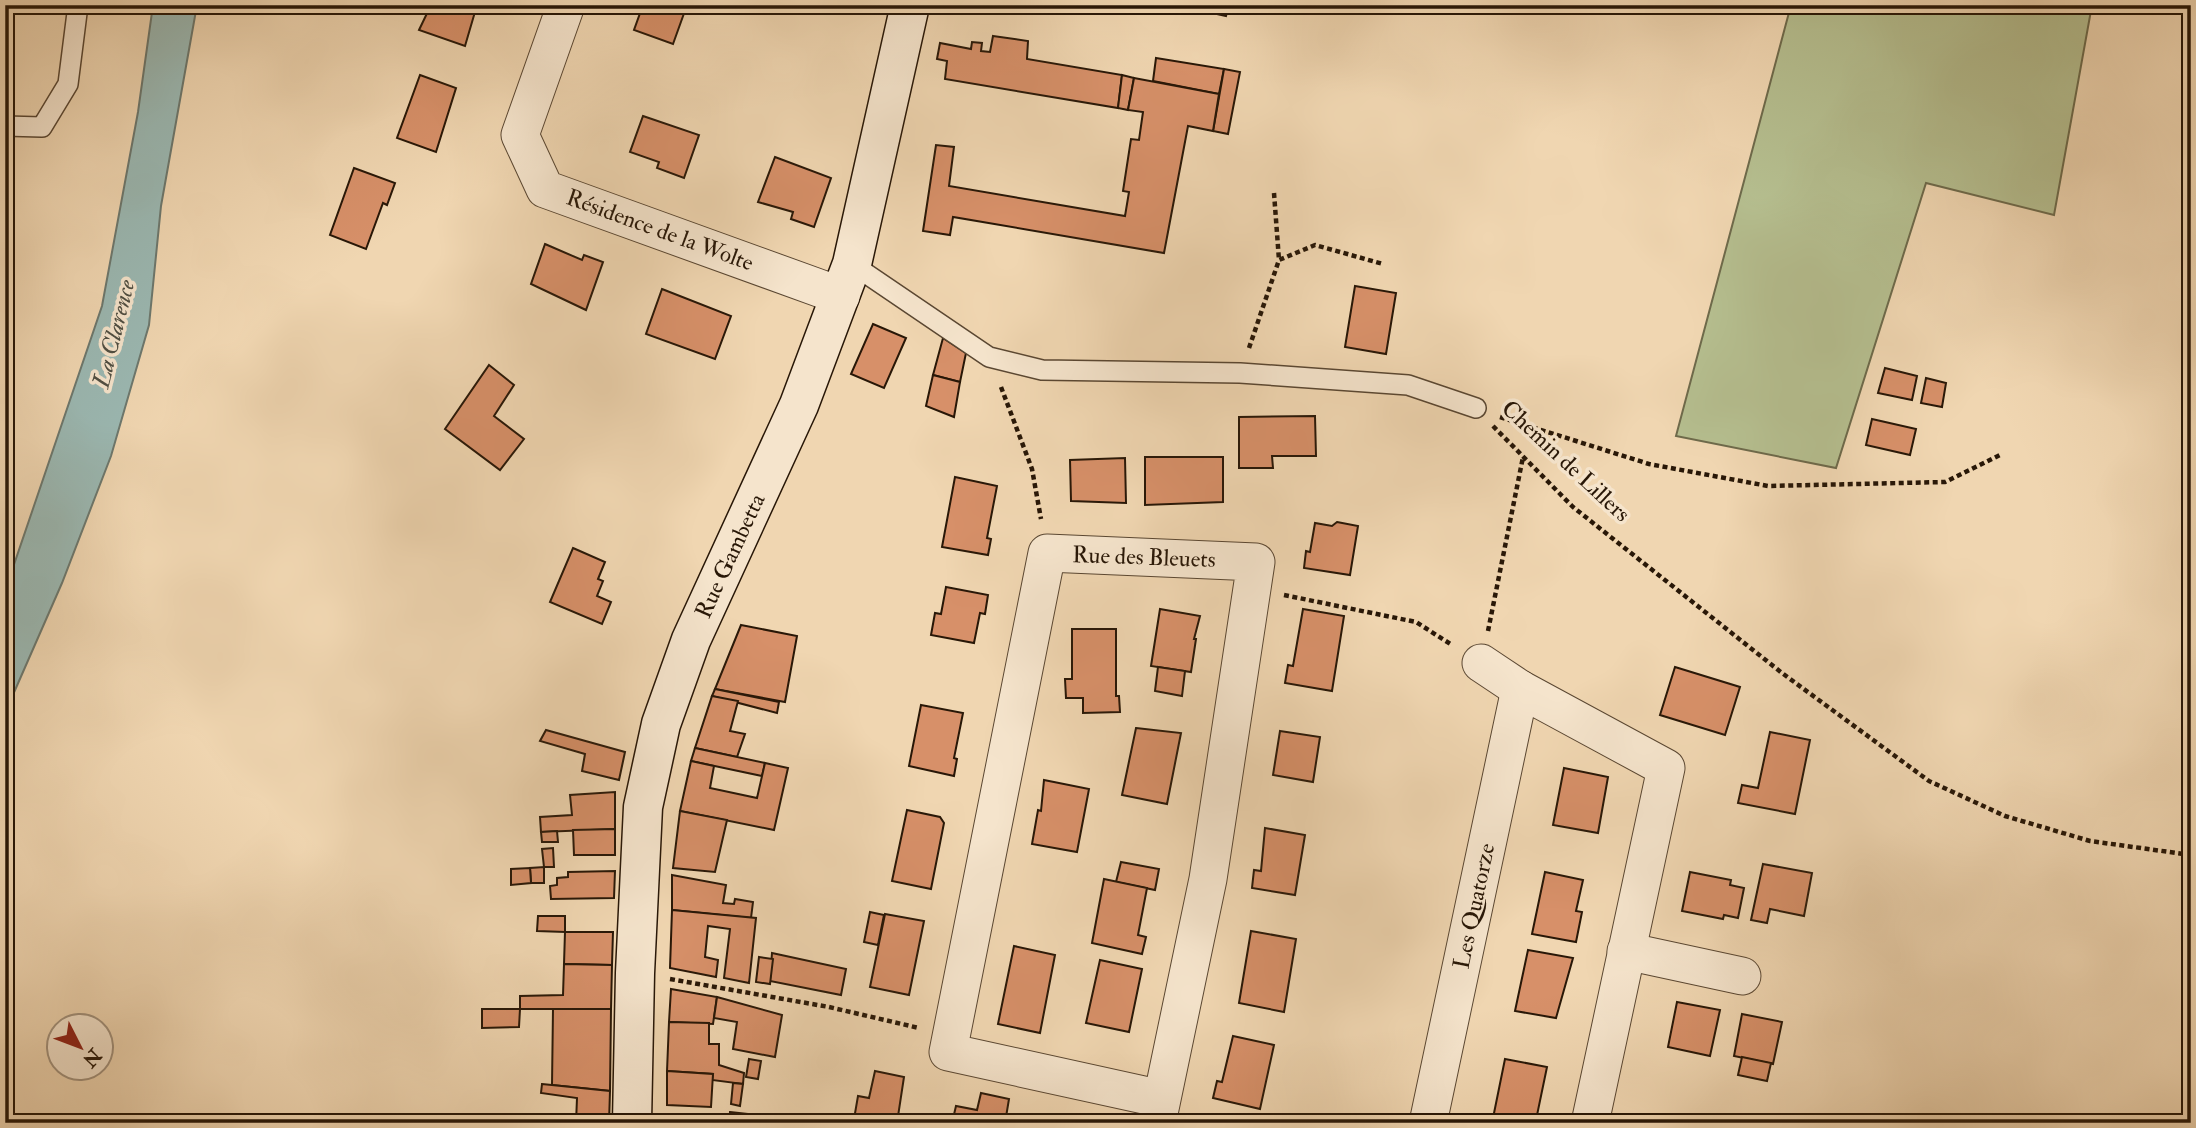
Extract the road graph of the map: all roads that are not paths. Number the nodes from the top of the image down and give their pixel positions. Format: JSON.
{"nodes":[{"id":1,"x":78,"y":5,"type":"edge"},
{"id":2,"x":566,"y":5,"type":"edge"},
{"id":3,"x":910,"y":5,"type":"edge"},
{"id":4,"x":5,"y":126,"type":"edge"},
{"id":5,"x":847,"y":280,"type":"junction"},
{"id":6,"x":1476,"y":408,"type":"road end"},
{"id":7,"x":1481,"y":663,"type":"road end"},
{"id":8,"x":1520,"y":689,"type":"junction"},
{"id":9,"x":1626,"y":951,"type":"junction"},
{"id":10,"x":1742,"y":975,"type":"dead end"},
{"id":11,"x":1159,"y":1111,"type":"edge"},
{"id":12,"x":632,"y":1123,"type":"edge"},
{"id":13,"x":1428,"y":1123,"type":"edge"},
{"id":14,"x":1590,"y":1123,"type":"edge"}],
"edges":[{"from":1,"to":4,"type":"lane"},
{"from":2,"to":5,"type":"street","name":"Résidence de la Wolte"},
{"from":3,"to":5,"type":"main road","name":"Rue Gambetta"},
{"from":5,"to":6,"type":"lane","name":"Chemin de Lillers"},
{"from":5,"to":12,"type":"main road","name":"Rue Gambetta"},
{"from":7,"to":8,"type":"street"},
{"from":8,"to":9,"type":"street"},
{"from":8,"to":13,"type":"street","name":"Les Quatorze"},
{"from":9,"to":10,"type":"street"},
{"from":9,"to":14,"type":"street"},
{"from":11,"to":11,"type":"street","name":"Rue des Bleuets"}]}
